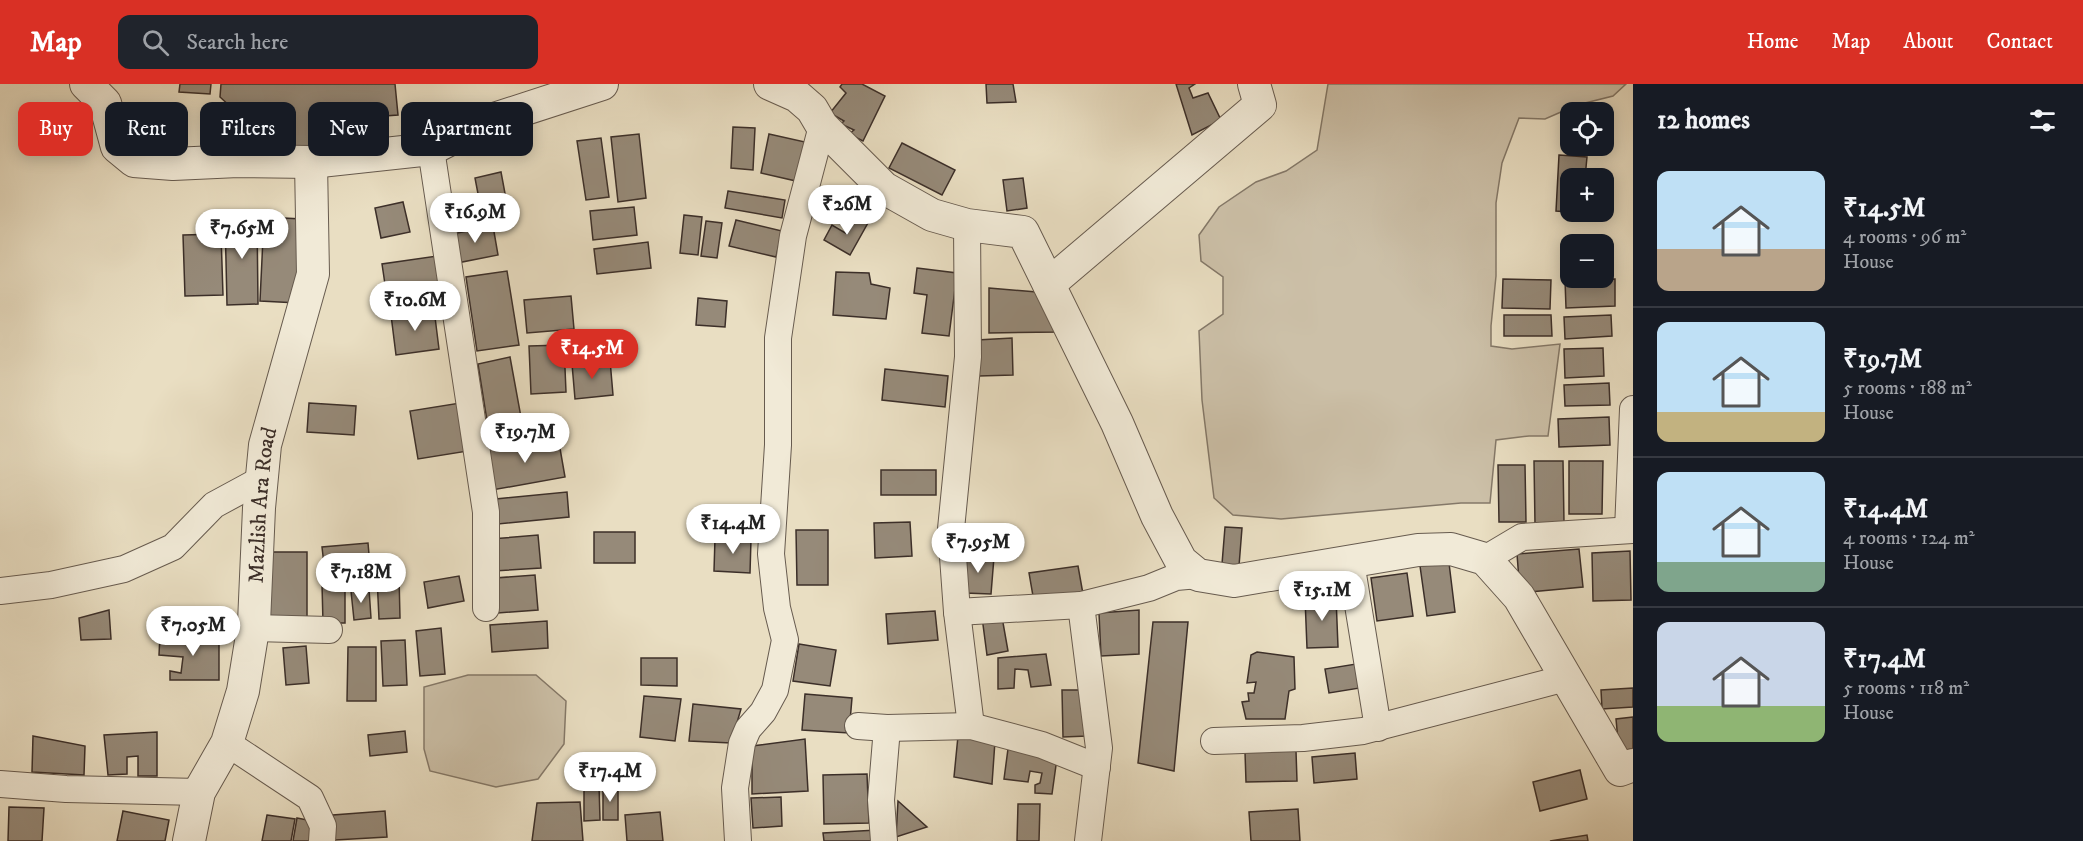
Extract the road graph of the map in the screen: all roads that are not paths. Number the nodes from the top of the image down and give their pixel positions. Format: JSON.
{"nodes":[{"id":1,"x":86,"y":84,"type":"edge"},
{"id":2,"x":602,"y":84,"type":"edge"},
{"id":3,"x":1254,"y":84,"type":"edge"},
{"id":4,"x":791,"y":88,"type":"edge"},
{"id":5,"x":533,"y":106,"type":"edge"},
{"id":6,"x":822,"y":126,"type":"junction"},
{"id":7,"x":401,"y":152,"type":"edge"},
{"id":8,"x":432,"y":156,"type":"edge"},
{"id":9,"x":311,"y":162,"type":"junction"},
{"id":10,"x":967,"y":225,"type":"junction"},
{"id":11,"x":1049,"y":284,"type":"junction"},
{"id":12,"x":1633,"y":409,"type":"edge"},
{"id":13,"x":262,"y":479,"type":"junction"},
{"id":14,"x":1630,"y":530,"type":"edge"},
{"id":15,"x":1485,"y":558,"type":"junction"},
{"id":16,"x":1351,"y":562,"type":"junction"},
{"id":17,"x":1198,"y":575,"type":"junction"},
{"id":18,"x":0,"y":591,"type":"edge"},
{"id":19,"x":1081,"y":605,"type":"junction"},
{"id":20,"x":486,"y":608,"type":"dead end"},
{"id":21,"x":957,"y":612,"type":"junction"},
{"id":22,"x":253,"y":628,"type":"junction"},
{"id":23,"x":329,"y":630,"type":"dead end"},
{"id":24,"x":1566,"y":678,"type":"junction"},
{"id":25,"x":858,"y":726,"type":"dead end"},
{"id":26,"x":971,"y":726,"type":"junction"},
{"id":27,"x":887,"y":728,"type":"junction"},
{"id":28,"x":1378,"y":728,"type":"junction"},
{"id":29,"x":1214,"y":741,"type":"dead end"},
{"id":30,"x":227,"y":743,"type":"junction"},
{"id":31,"x":1633,"y":765,"type":"edge"},
{"id":32,"x":1097,"y":767,"type":"junction"},
{"id":33,"x":0,"y":784,"type":"edge"},
{"id":34,"x":199,"y":792,"type":"junction"},
{"id":35,"x":189,"y":841,"type":"edge"},
{"id":36,"x":322,"y":841,"type":"edge"},
{"id":37,"x":738,"y":841,"type":"edge"},
{"id":38,"x":884,"y":841,"type":"edge"},
{"id":39,"x":1088,"y":841,"type":"edge"}],
"edges":[{"from":1,"to":9,"type":"street"},
{"from":2,"to":5,"type":"street"},
{"from":3,"to":11,"type":"street"},
{"from":4,"to":6,"type":"street"},
{"from":6,"to":10,"type":"street"},
{"from":6,"to":37,"type":"street"},
{"from":7,"to":9,"type":"street"},
{"from":8,"to":20,"type":"street"},
{"from":9,"to":13,"type":"street","name":"Mazlish Ara Road"},
{"from":10,"to":11,"type":"street"},
{"from":10,"to":21,"type":"street"},
{"from":11,"to":17,"type":"street"},
{"from":12,"to":14,"type":"street"},
{"from":13,"to":18,"type":"street"},
{"from":13,"to":22,"type":"street","name":"Mazlish Ara Road"},
{"from":14,"to":15,"type":"street"},
{"from":15,"to":16,"type":"street"},
{"from":15,"to":24,"type":"street"},
{"from":16,"to":17,"type":"street"},
{"from":16,"to":28,"type":"street"},
{"from":17,"to":19,"type":"street"},
{"from":19,"to":21,"type":"street"},
{"from":19,"to":32,"type":"street"},
{"from":21,"to":26,"type":"street"},
{"from":22,"to":23,"type":"street"},
{"from":22,"to":30,"type":"street","name":"Mazlish Ara Road"},
{"from":24,"to":28,"type":"street"},
{"from":24,"to":31,"type":"street"},
{"from":25,"to":27,"type":"street"},
{"from":26,"to":27,"type":"street"},
{"from":26,"to":32,"type":"street"},
{"from":27,"to":38,"type":"street"},
{"from":28,"to":29,"type":"street"},
{"from":30,"to":34,"type":"street","name":"Mazlish Ara Road"},
{"from":30,"to":36,"type":"street"},
{"from":32,"to":39,"type":"street"},
{"from":33,"to":34,"type":"street"},
{"from":34,"to":35,"type":"street","name":"Mazlish Ara Road"}]}
